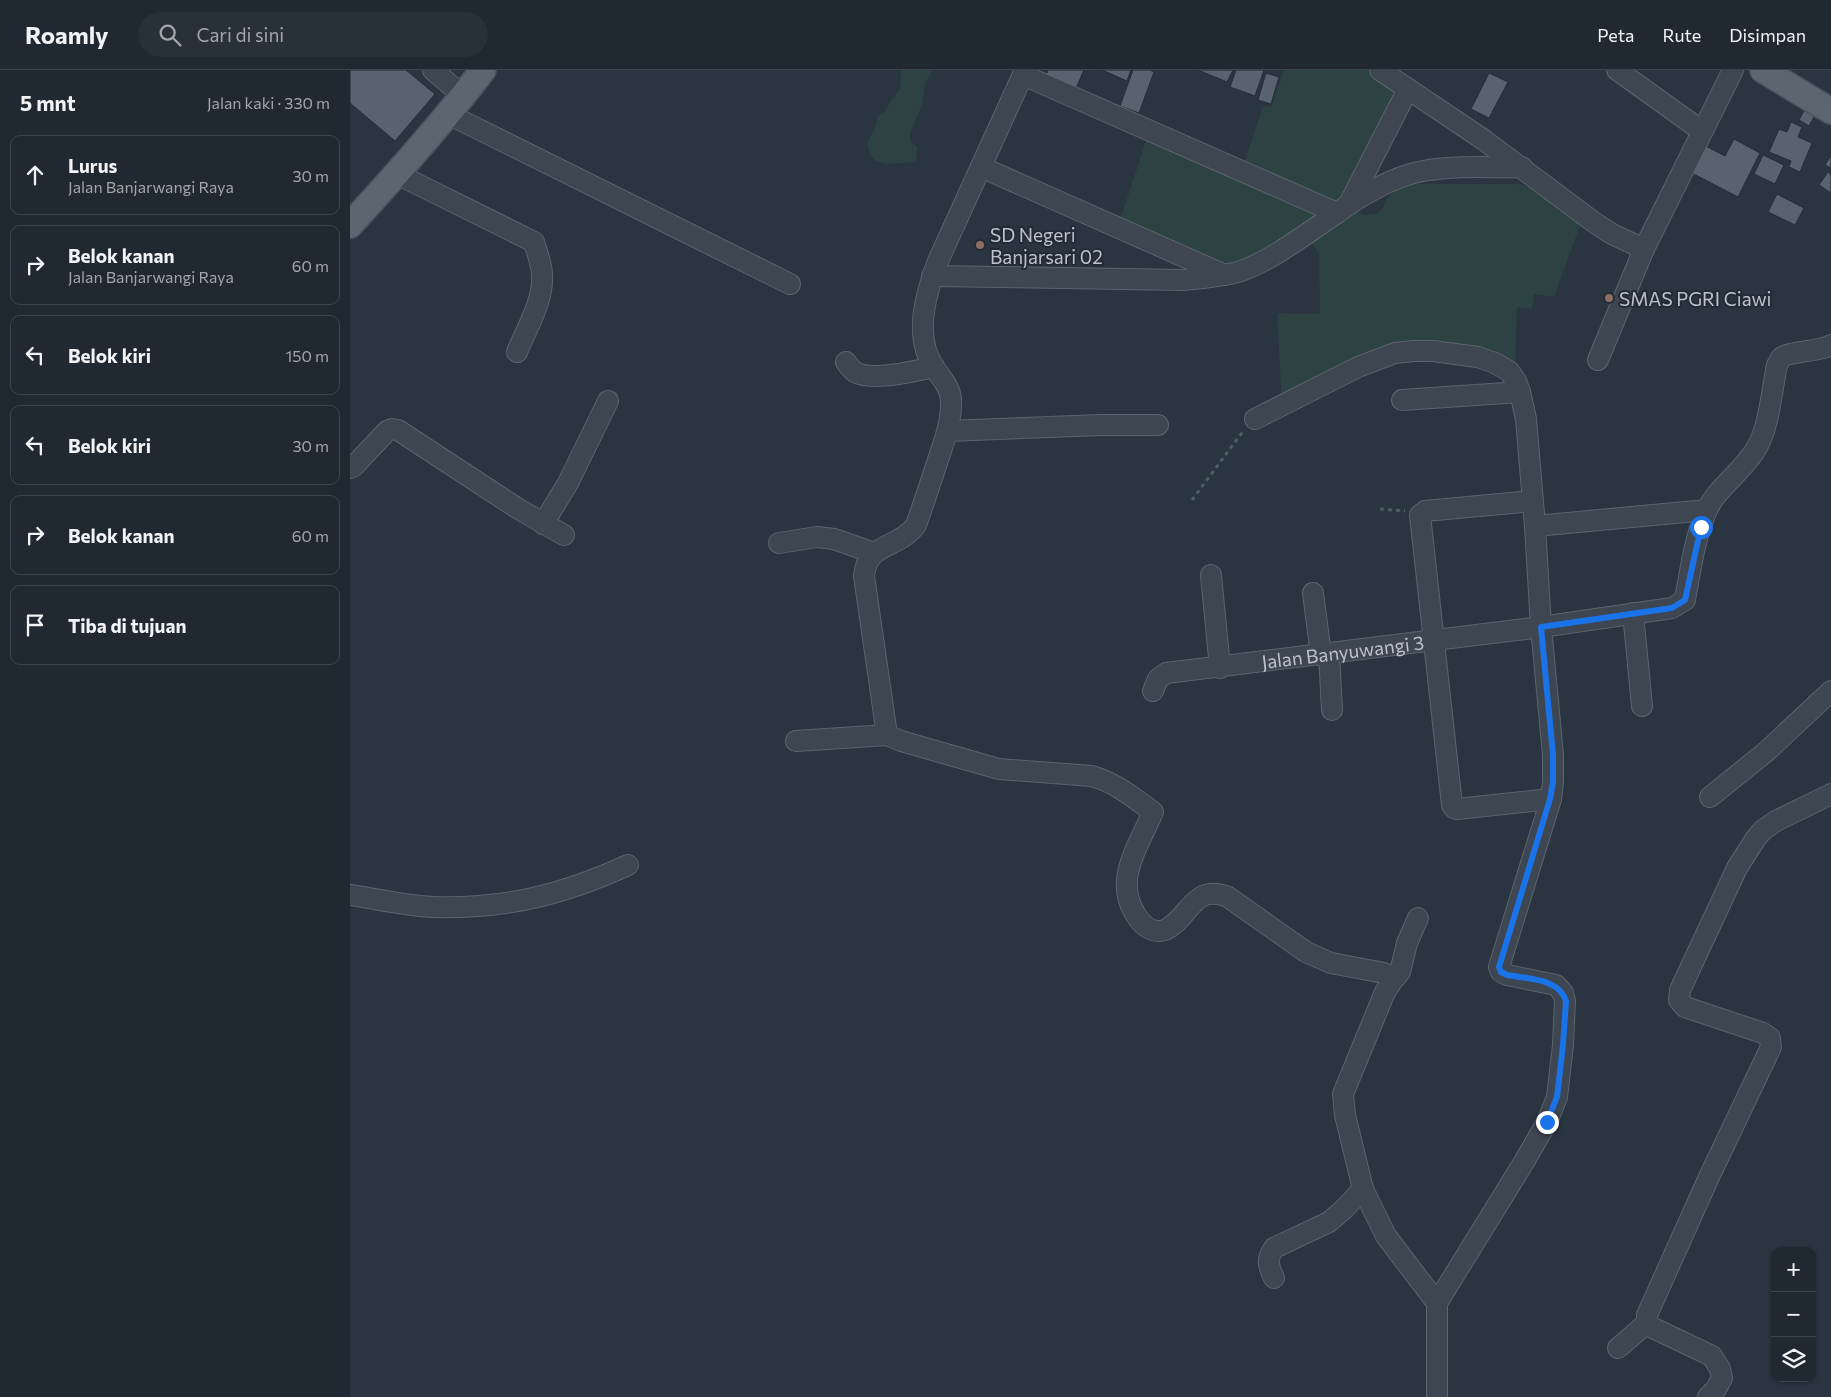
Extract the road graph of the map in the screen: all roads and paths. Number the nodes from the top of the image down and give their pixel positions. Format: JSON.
{"nodes":[{"id":1,"x":433,"y":70,"type":"edge"},
{"id":2,"x":483,"y":70,"type":"edge"},
{"id":3,"x":1380,"y":70,"type":"edge"},
{"id":4,"x":1617,"y":70,"type":"edge"},
{"id":5,"x":1733,"y":70,"type":"edge"},
{"id":6,"x":1763,"y":70,"type":"edge"},
{"id":7,"x":1024,"y":72,"type":"edge"},
{"id":8,"x":1408,"y":89,"type":"junction"},
{"id":9,"x":455,"y":105,"type":"junction"},
{"id":10,"x":1831,"y":111,"type":"edge"},
{"id":11,"x":1702,"y":131,"type":"junction"},
{"id":12,"x":981,"y":167,"type":"junction"},
{"id":13,"x":1522,"y":167,"type":"junction"},
{"id":14,"x":397,"y":174,"type":"junction"},
{"id":15,"x":1343,"y":209,"type":"junction"},
{"id":16,"x":350,"y":225,"type":"edge"},
{"id":17,"x":1644,"y":249,"type":"junction"},
{"id":18,"x":1225,"y":275,"type":"junction"},
{"id":19,"x":932,"y":276,"type":"junction"},
{"id":20,"x":790,"y":284,"type":"dead end"},
{"id":21,"x":1831,"y":345,"type":"edge"},
{"id":22,"x":517,"y":352,"type":"dead end"},
{"id":23,"x":1598,"y":360,"type":"dead end"},
{"id":24,"x":846,"y":362,"type":"dead end"},
{"id":25,"x":934,"y":367,"type":"junction"},
{"id":26,"x":1520,"y":392,"type":"junction"},
{"id":27,"x":1402,"y":400,"type":"dead end"},
{"id":28,"x":608,"y":401,"type":"dead end"},
{"id":29,"x":1255,"y":419,"type":"joint"},
{"id":30,"x":1158,"y":424,"type":"dead end"},
{"id":31,"x":948,"y":431,"type":"junction"},
{"id":32,"x":350,"y":468,"type":"edge"},
{"id":33,"x":1192,"y":500,"type":"dead end"},
{"id":34,"x":1533,"y":501,"type":"junction"},
{"id":35,"x":1380,"y":509,"type":"dead end"},
{"id":36,"x":1707,"y":510,"type":"junction"},
{"id":37,"x":1422,"y":512,"type":"junction"},
{"id":38,"x":543,"y":524,"type":"junction"},
{"id":39,"x":1535,"y":526,"type":"junction"},
{"id":40,"x":564,"y":535,"type":"dead end"},
{"id":41,"x":779,"y":543,"type":"dead end"},
{"id":42,"x":874,"y":553,"type":"junction"},
{"id":43,"x":1211,"y":575,"type":"dead end"},
{"id":44,"x":1313,"y":593,"type":"dead end"},
{"id":45,"x":1633,"y":613,"type":"junction"},
{"id":46,"x":1541,"y":627,"type":"junction"},
{"id":47,"x":1434,"y":641,"type":"junction"},
{"id":48,"x":1325,"y":654,"type":"junction"},
{"id":49,"x":1220,"y":668,"type":"junction"},
{"id":50,"x":1153,"y":691,"type":"dead end"},
{"id":51,"x":1831,"y":691,"type":"edge"},
{"id":52,"x":1642,"y":706,"type":"dead end"},
{"id":53,"x":1332,"y":710,"type":"dead end"},
{"id":54,"x":887,"y":736,"type":"junction"},
{"id":55,"x":796,"y":741,"type":"dead end"},
{"id":56,"x":1831,"y":794,"type":"edge"},
{"id":57,"x":1710,"y":797,"type":"dead end"},
{"id":58,"x":1550,"y":799,"type":"junction"},
{"id":59,"x":628,"y":865,"type":"dead end"},
{"id":60,"x":350,"y":895,"type":"edge"},
{"id":61,"x":1418,"y":918,"type":"dead end"},
{"id":62,"x":1393,"y":980,"type":"junction"},
{"id":63,"x":1362,"y":1189,"type":"junction"},
{"id":64,"x":1274,"y":1278,"type":"dead end"},
{"id":65,"x":1437,"y":1303,"type":"junction"},
{"id":66,"x":1647,"y":1323,"type":"junction"},
{"id":67,"x":1618,"y":1348,"type":"dead end"},
{"id":68,"x":1438,"y":1396,"type":"edge"},
{"id":69,"x":1708,"y":1397,"type":"edge"}],
"edges":[{"from":1,"to":9,"type":"street"},
{"from":2,"to":9,"type":"main road"},
{"from":3,"to":8,"type":"street"},
{"from":4,"to":11,"type":"street"},
{"from":5,"to":11,"type":"street"},
{"from":6,"to":10,"type":"main road"},
{"from":7,"to":12,"type":"street"},
{"from":7,"to":15,"type":"street"},
{"from":8,"to":13,"type":"street"},
{"from":8,"to":15,"type":"street"},
{"from":9,"to":14,"type":"main road"},
{"from":9,"to":20,"type":"street"},
{"from":11,"to":17,"type":"street"},
{"from":12,"to":18,"type":"street"},
{"from":12,"to":19,"type":"street"},
{"from":13,"to":15,"type":"street"},
{"from":13,"to":17,"type":"street"},
{"from":14,"to":16,"type":"main road"},
{"from":14,"to":22,"type":"street"},
{"from":15,"to":18,"type":"street"},
{"from":17,"to":23,"type":"street"},
{"from":18,"to":19,"type":"street"},
{"from":19,"to":25,"type":"street"},
{"from":21,"to":36,"type":"street","name":"Jalan Banyuwangi 3"},
{"from":24,"to":25,"type":"street"},
{"from":25,"to":31,"type":"street"},
{"from":26,"to":27,"type":"street"},
{"from":26,"to":29,"type":"street"},
{"from":26,"to":34,"type":"street"},
{"from":28,"to":38,"type":"street"},
{"from":29,"to":33,"type":"path"},
{"from":30,"to":31,"type":"street"},
{"from":31,"to":42,"type":"street"},
{"from":32,"to":38,"type":"street"},
{"from":34,"to":37,"type":"street"},
{"from":34,"to":39,"type":"street"},
{"from":35,"to":37,"type":"path"},
{"from":36,"to":39,"type":"street"},
{"from":36,"to":45,"type":"street","name":"Jalan Banyuwangi 3"},
{"from":37,"to":47,"type":"street"},
{"from":38,"to":40,"type":"street"},
{"from":39,"to":46,"type":"street"},
{"from":41,"to":42,"type":"street"},
{"from":42,"to":54,"type":"street"},
{"from":43,"to":49,"type":"street"},
{"from":44,"to":48,"type":"street"},
{"from":45,"to":46,"type":"street","name":"Jalan Banyuwangi 3"},
{"from":45,"to":52,"type":"street"},
{"from":46,"to":47,"type":"street","name":"Jalan Banyuwangi 3"},
{"from":46,"to":58,"type":"street"},
{"from":47,"to":48,"type":"street","name":"Jalan Banyuwangi 3"},
{"from":47,"to":58,"type":"street"},
{"from":48,"to":49,"type":"street","name":"Jalan Banyuwangi 3"},
{"from":48,"to":53,"type":"street"},
{"from":49,"to":50,"type":"street","name":"Jalan Banyuwangi 3"},
{"from":51,"to":57,"type":"street"},
{"from":54,"to":55,"type":"street"},
{"from":54,"to":62,"type":"street"},
{"from":56,"to":66,"type":"street"},
{"from":58,"to":65,"type":"street"},
{"from":59,"to":60,"type":"street"},
{"from":61,"to":62,"type":"street"},
{"from":62,"to":63,"type":"street"},
{"from":63,"to":64,"type":"street"},
{"from":63,"to":65,"type":"street"},
{"from":65,"to":68,"type":"street"},
{"from":66,"to":67,"type":"street"},
{"from":66,"to":69,"type":"street"}]}
